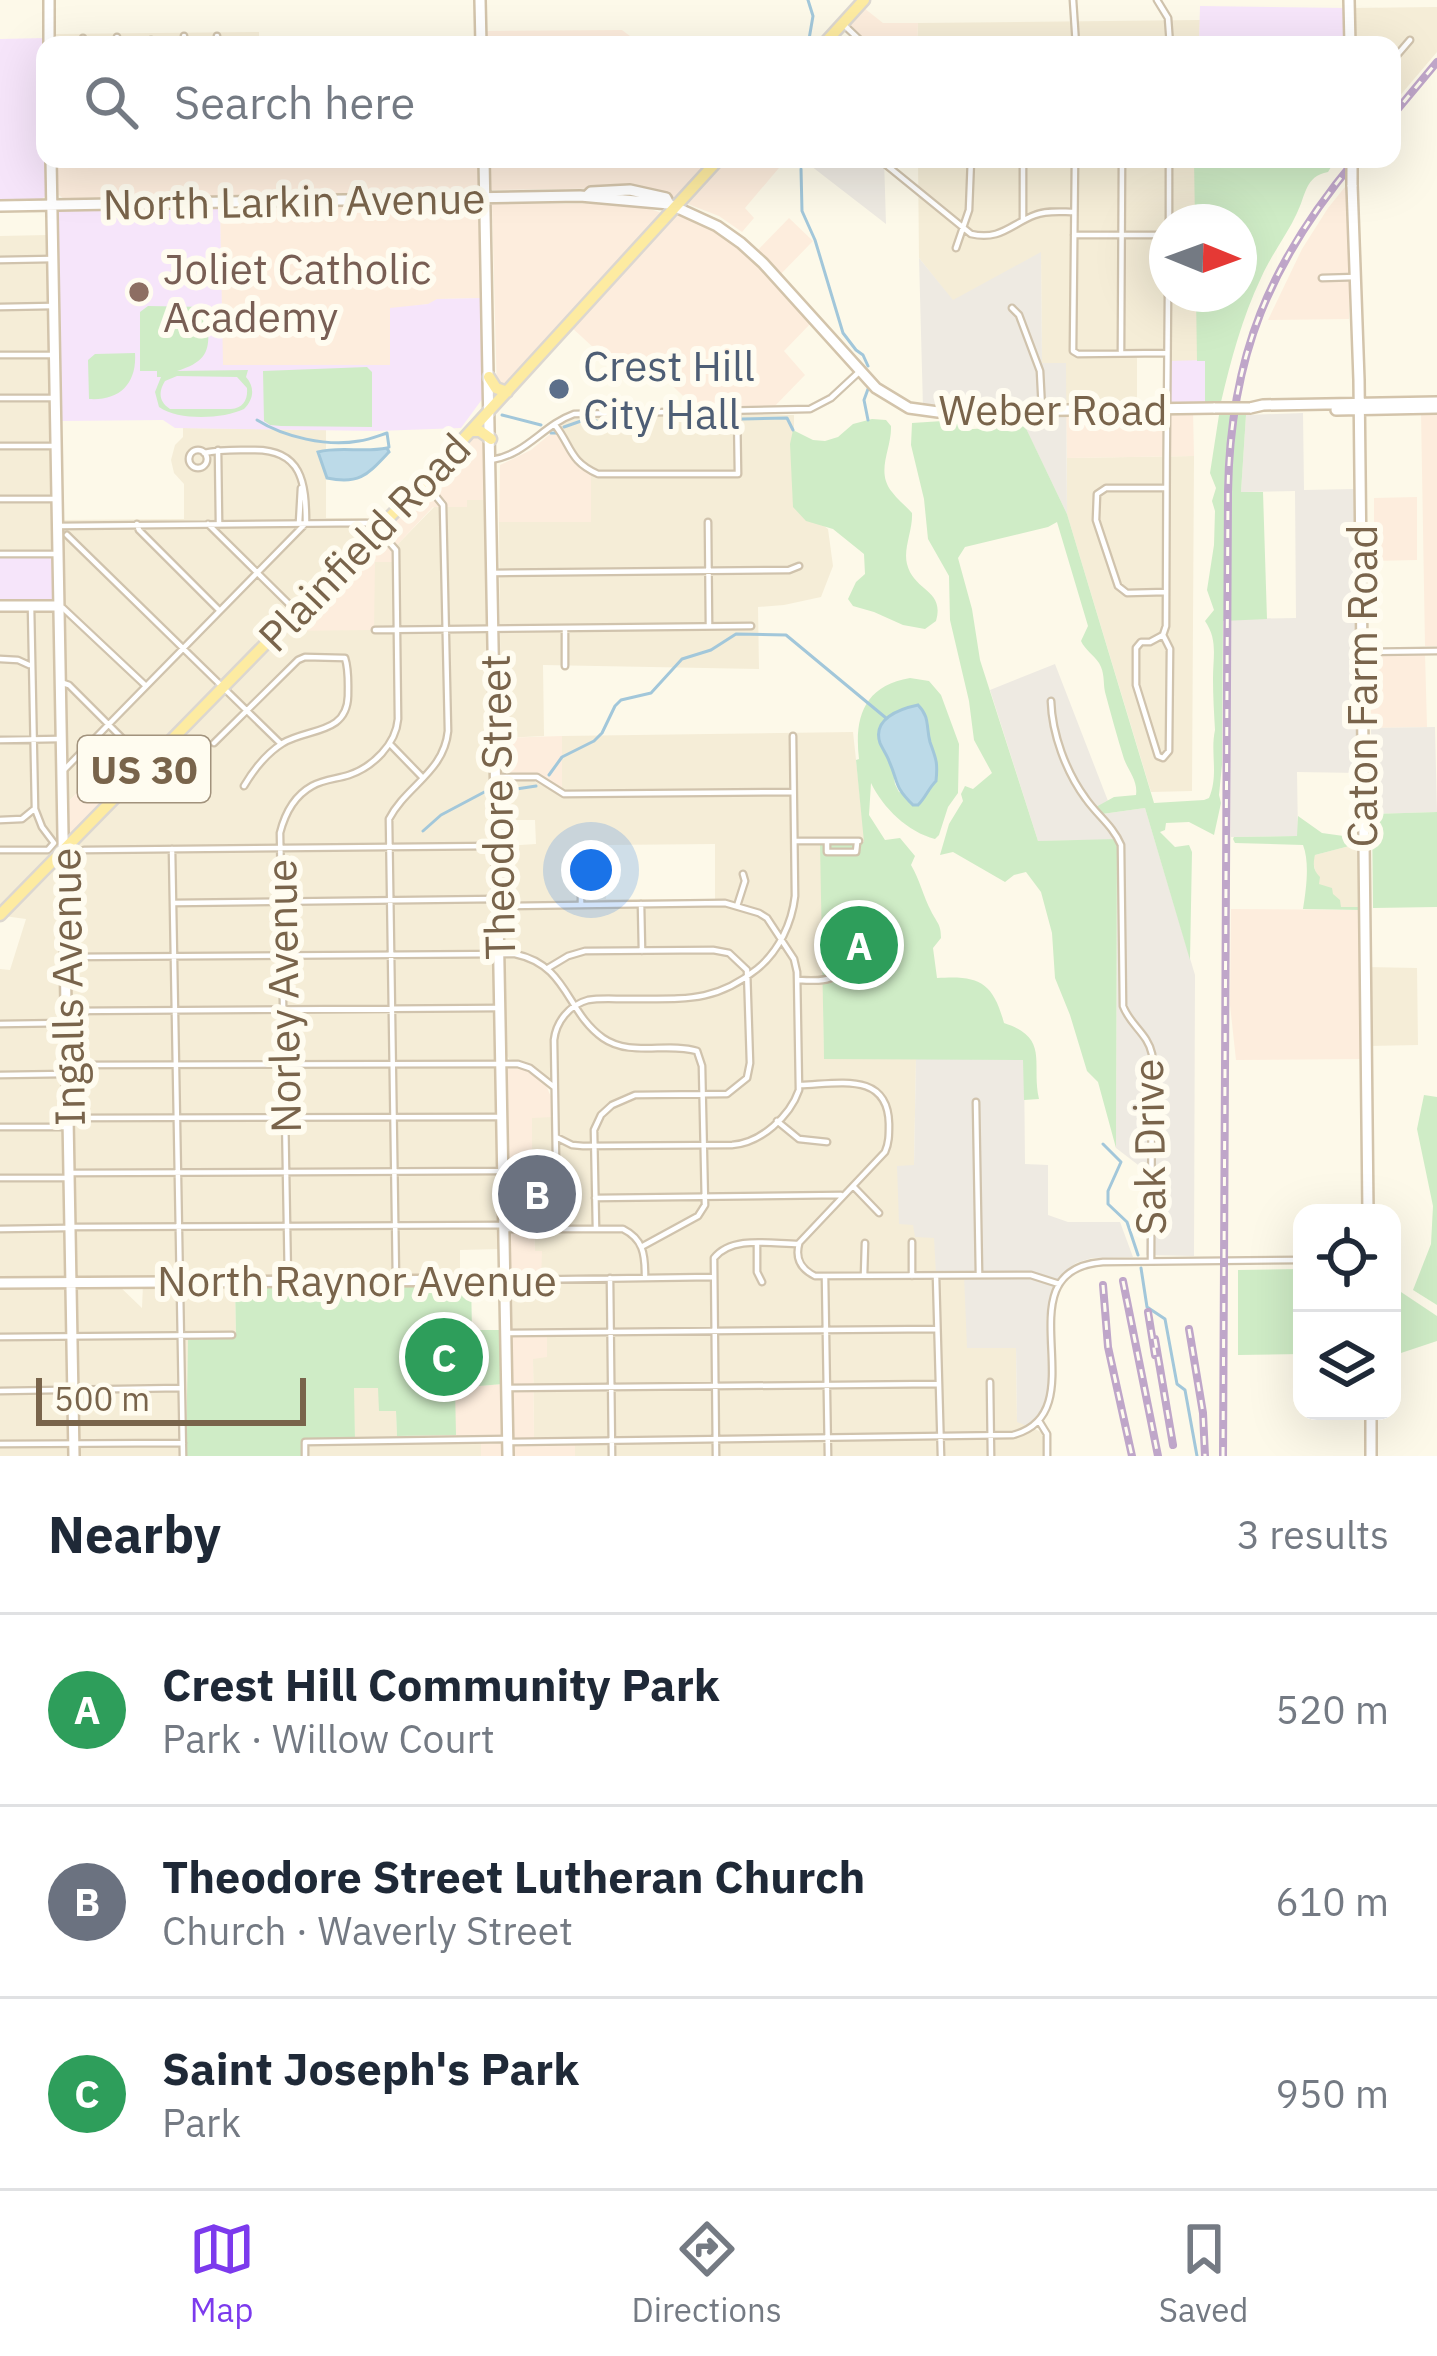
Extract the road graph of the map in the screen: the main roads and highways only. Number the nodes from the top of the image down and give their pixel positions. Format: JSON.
{"nodes":[{"id":1,"x":49,"y":0,"type":"edge"},
{"id":2,"x":481,"y":0,"type":"edge"},
{"id":3,"x":864,"y":0,"type":"edge"},
{"id":4,"x":1349,"y":0,"type":"edge"},
{"id":5,"x":49,"y":36,"type":"edge"},
{"id":6,"x":481,"y":36,"type":"edge"},
{"id":7,"x":831,"y":36,"type":"edge"},
{"id":8,"x":1350,"y":36,"type":"edge"},
{"id":9,"x":51,"y":168,"type":"edge"},
{"id":10,"x":484,"y":168,"type":"edge"},
{"id":11,"x":710,"y":168,"type":"edge"},
{"id":12,"x":1352,"y":168,"type":"edge"},
{"id":13,"x":486,"y":198,"type":"junction"},
{"id":14,"x":52,"y":205,"type":"junction"},
{"id":15,"x":672,"y":205,"type":"junction"},
{"id":16,"x":0,"y":206,"type":"edge"},
{"id":17,"x":859,"y":372,"type":"joint"},
{"id":18,"x":489,"y":377,"type":"junction"},
{"id":19,"x":507,"y":392,"type":"junction"},
{"id":20,"x":1437,"y":405,"type":"edge"},
{"id":21,"x":1359,"y":406,"type":"junction"},
{"id":22,"x":490,"y":411,"type":"junction"},
{"id":23,"x":471,"y":431,"type":"junction"},
{"id":24,"x":491,"y":439,"type":"junction"},
{"id":25,"x":0,"y":606,"type":"edge"},
{"id":26,"x":58,"y":606,"type":"junction"},
{"id":27,"x":71,"y":852,"type":"junction"},
{"id":28,"x":3,"y":907,"type":"edge"},
{"id":29,"x":1368,"y":1204,"type":"edge"},
{"id":30,"x":506,"y":1280,"type":"junction"},
{"id":31,"x":0,"y":1283,"type":"edge"},
{"id":32,"x":72,"y":1283,"type":"junction"},
{"id":33,"x":1371,"y":1420,"type":"edge"},
{"id":34,"x":74,"y":1450,"type":"edge"},
{"id":35,"x":508,"y":1456,"type":"edge"},
{"id":36,"x":1371,"y":1456,"type":"edge"}],
"edges":[{"from":1,"to":5,"type":"main road"},
{"from":2,"to":6,"type":"main road"},
{"from":3,"to":7,"type":"main road"},
{"from":4,"to":8,"type":"main road"},
{"from":9,"to":14,"type":"main road","name":"Ingalls Avenue"},
{"from":10,"to":13,"type":"main road","name":"Theodore Street"},
{"from":11,"to":15,"type":"main road","name":"Plainfield Road","number":"US 30"},
{"from":12,"to":21,"type":"main road","name":"Caton Farm Road","bridge":true},
{"from":13,"to":14,"type":"main road","name":"North Larkin Avenue"},
{"from":13,"to":15,"type":"main road","name":"North Larkin Avenue"},
{"from":13,"to":18,"type":"main road","name":"Theodore Street"},
{"from":14,"to":16,"type":"main road","name":"North Larkin Avenue"},
{"from":14,"to":26,"type":"main road","name":"Ingalls Avenue"},
{"from":15,"to":17,"type":"main road","name":"North Larkin Avenue"},
{"from":15,"to":19,"type":"main road","name":"Plainfield Road","number":"US 30"},
{"from":17,"to":21,"type":"main road","name":"Weber Road","bridge":true},
{"from":18,"to":19,"type":"main road"},
{"from":18,"to":22,"type":"main road","name":"Theodore Street"},
{"from":19,"to":22,"type":"main road","name":"Plainfield Road","number":"US 30"},
{"from":20,"to":21,"type":"main road","name":"Weber Road"},
{"from":21,"to":29,"type":"main road","name":"Caton Farm Road"},
{"from":22,"to":23,"type":"main road","name":"Plainfield Road","number":"US 30"},
{"from":22,"to":24,"type":"main road","name":"Theodore Street"},
{"from":23,"to":24,"type":"main road"},
{"from":23,"to":27,"type":"main road","name":"Plainfield Road","number":"US 30"},
{"from":24,"to":30,"type":"main road","name":"Theodore Street"},
{"from":25,"to":26,"type":"main road"},
{"from":26,"to":27,"type":"main road","name":"Ingalls Avenue"},
{"from":27,"to":28,"type":"main road","name":"Plainfield Road","number":"US 30"},
{"from":27,"to":32,"type":"main road","name":"Ingalls Avenue"},
{"from":30,"to":32,"type":"main road","name":"North Raynor Avenue"},
{"from":30,"to":35,"type":"main road","name":"Theodore Street"},
{"from":31,"to":32,"type":"main road","name":"North Raynor Avenue"},
{"from":32,"to":34,"type":"main road","name":"Ingalls Avenue"},
{"from":33,"to":36,"type":"main road"}]}
